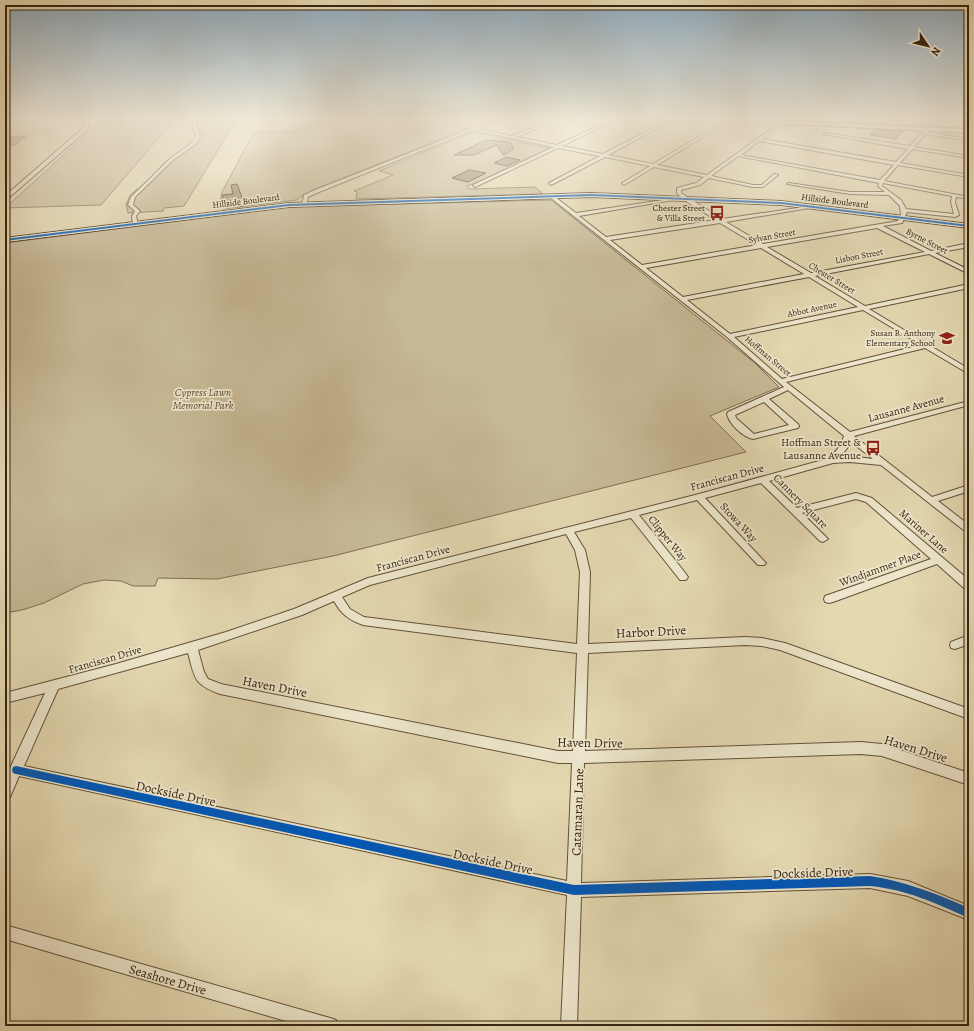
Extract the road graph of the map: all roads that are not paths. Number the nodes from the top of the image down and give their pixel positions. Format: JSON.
{"nodes":[{"id":1,"x":41,"y":167,"type":"edge"},
{"id":2,"x":164,"y":167,"type":"edge"},
{"id":3,"x":379,"y":167,"type":"edge"},
{"id":4,"x":514,"y":167,"type":"edge"},
{"id":5,"x":582,"y":167,"type":"edge"},
{"id":6,"x":651,"y":167,"type":"edge"},
{"id":7,"x":659,"y":167,"type":"edge"},
{"id":8,"x":722,"y":167,"type":"edge"},
{"id":9,"x":799,"y":167,"type":"edge"},
{"id":10,"x":894,"y":167,"type":"edge"},
{"id":11,"x":916,"y":167,"type":"edge"},
{"id":12,"x":776,"y":175,"type":"dead end"},
{"id":13,"x":969,"y":176,"type":"edge"},
{"id":14,"x":708,"y":177,"type":"junction"},
{"id":15,"x":881,"y":182,"type":"junction"},
{"id":16,"x":551,"y":184,"type":"dead end"},
{"id":17,"x":624,"y":184,"type":"dead end"},
{"id":18,"x":789,"y":184,"type":"dead end"},
{"id":19,"x":475,"y":186,"type":"dead end"},
{"id":20,"x":890,"y":194,"type":"junction"},
{"id":21,"x":954,"y":196,"type":"junction"},
{"id":22,"x":553,"y":198,"type":"junction"},
{"id":23,"x":969,"y":198,"type":"edge"},
{"id":24,"x":5,"y":199,"type":"edge"},
{"id":25,"x":677,"y":199,"type":"junction"},
{"id":26,"x":686,"y":199,"type":"junction"},
{"id":27,"x":304,"y":204,"type":"junction"},
{"id":28,"x":809,"y":207,"type":"junction"},
{"id":29,"x":904,"y":210,"type":"junction"},
{"id":30,"x":575,"y":215,"type":"junction"},
{"id":31,"x":903,"y":218,"type":"junction"},
{"id":32,"x":135,"y":221,"type":"junction"},
{"id":33,"x":721,"y":221,"type":"junction"},
{"id":34,"x":878,"y":226,"type":"junction"},
{"id":35,"x":969,"y":226,"type":"edge"},
{"id":36,"x":606,"y":239,"type":"junction"},
{"id":37,"x":5,"y":240,"type":"edge"},
{"id":38,"x":969,"y":245,"type":"edge"},
{"id":39,"x":763,"y":246,"type":"junction"},
{"id":40,"x":930,"y":252,"type":"junction"},
{"id":41,"x":642,"y":268,"type":"junction"},
{"id":42,"x":969,"y":272,"type":"edge"},
{"id":43,"x":810,"y":275,"type":"junction"},
{"id":44,"x":969,"y":286,"type":"edge"},
{"id":45,"x":682,"y":299,"type":"junction"},
{"id":46,"x":864,"y":308,"type":"junction"},
{"id":47,"x":728,"y":336,"type":"junction"},
{"id":48,"x":927,"y":346,"type":"junction"},
{"id":49,"x":969,"y":372,"type":"edge"},
{"id":50,"x":782,"y":381,"type":"junction"},
{"id":51,"x":788,"y":387,"type":"junction"},
{"id":52,"x":764,"y":399,"type":"junction"},
{"id":53,"x":969,"y":403,"type":"edge"},
{"id":54,"x":848,"y":435,"type":"junction"},
{"id":55,"x":833,"y":460,"type":"junction"},
{"id":56,"x":883,"y":463,"type":"junction"},
{"id":57,"x":763,"y":480,"type":"junction"},
{"id":58,"x":969,"y":488,"type":"edge"},
{"id":59,"x":699,"y":497,"type":"junction"},
{"id":60,"x":932,"y":500,"type":"junction"},
{"id":61,"x":795,"y":512,"type":"junction"},
{"id":62,"x":633,"y":514,"type":"junction"},
{"id":63,"x":568,"y":530,"type":"junction"},
{"id":64,"x":969,"y":530,"type":"edge"},
{"id":65,"x":823,"y":539,"type":"dead end"},
{"id":66,"x":939,"y":560,"type":"junction"},
{"id":67,"x":761,"y":563,"type":"dead end"},
{"id":68,"x":684,"y":577,"type":"dead end"},
{"id":69,"x":969,"y":586,"type":"edge"},
{"id":70,"x":336,"y":595,"type":"junction"},
{"id":71,"x":829,"y":599,"type":"dead end"},
{"id":72,"x":969,"y":640,"type":"edge"},
{"id":73,"x":955,"y":645,"type":"dead end"},
{"id":74,"x":192,"y":647,"type":"junction"},
{"id":75,"x":583,"y":648,"type":"junction"},
{"id":76,"x":54,"y":686,"type":"junction"},
{"id":77,"x":5,"y":698,"type":"edge"},
{"id":78,"x":969,"y":714,"type":"edge"},
{"id":79,"x":579,"y":758,"type":"junction"},
{"id":80,"x":16,"y":770,"type":"junction"},
{"id":81,"x":969,"y":779,"type":"edge"},
{"id":82,"x":5,"y":792,"type":"edge"},
{"id":83,"x":574,"y":890,"type":"junction"},
{"id":84,"x":969,"y":913,"type":"edge"},
{"id":85,"x":5,"y":932,"type":"edge"},
{"id":86,"x":330,"y":1026,"type":"edge"},
{"id":87,"x":569,"y":1026,"type":"edge"}],
"edges":[{"from":1,"to":24,"type":"main road"},
{"from":2,"to":32,"type":"street"},
{"from":3,"to":27,"type":"street"},
{"from":4,"to":19,"type":"street"},
{"from":5,"to":16,"type":"street"},
{"from":6,"to":17,"type":"street"},
{"from":7,"to":14,"type":"street"},
{"from":8,"to":14,"type":"street"},
{"from":9,"to":15,"type":"street"},
{"from":10,"to":15,"type":"street"},
{"from":11,"to":13,"type":"street"},
{"from":12,"to":14,"type":"street"},
{"from":14,"to":26,"type":"street"},
{"from":15,"to":20,"type":"street"},
{"from":15,"to":21,"type":"street"},
{"from":18,"to":20,"type":"street"},
{"from":20,"to":29,"type":"street"},
{"from":21,"to":23,"type":"street"},
{"from":21,"to":29,"type":"street"},
{"from":22,"to":25,"type":"main road","name":"Hillside Boulevard"},
{"from":22,"to":27,"type":"main road","name":"Hillside Boulevard"},
{"from":22,"to":30,"type":"street","name":"Hoffman Street"},
{"from":25,"to":26,"type":"main road","name":"Hillside Boulevard"},
{"from":25,"to":30,"type":"street"},
{"from":26,"to":28,"type":"main road","name":"Hillside Boulevard"},
{"from":26,"to":33,"type":"street","name":"Chester Street"},
{"from":27,"to":32,"type":"main road","name":"Hillside Boulevard"},
{"from":28,"to":31,"type":"main road","name":"Hillside Boulevard"},
{"from":28,"to":33,"type":"street"},
{"from":29,"to":31,"type":"street"},
{"from":30,"to":36,"type":"street","name":"Hoffman Street"},
{"from":31,"to":34,"type":"street","name":"Sylvan Street"},
{"from":31,"to":35,"type":"main road","name":"Hillside Boulevard"},
{"from":32,"to":37,"type":"main road","name":"Hillside Boulevard"},
{"from":33,"to":36,"type":"street"},
{"from":33,"to":39,"type":"street","name":"Chester Street"},
{"from":34,"to":39,"type":"street","name":"Sylvan Street"},
{"from":34,"to":40,"type":"street","name":"Byrne Street"},
{"from":36,"to":41,"type":"street","name":"Hoffman Street"},
{"from":38,"to":40,"type":"street","name":"Lisbon Street"},
{"from":39,"to":41,"type":"street","name":"Sylvan Street"},
{"from":39,"to":43,"type":"street","name":"Chester Street"},
{"from":40,"to":42,"type":"street","name":"Byrne Street"},
{"from":40,"to":43,"type":"street","name":"Lisbon Street"},
{"from":41,"to":45,"type":"street","name":"Hoffman Street"},
{"from":43,"to":45,"type":"street","name":"Lisbon Street"},
{"from":43,"to":46,"type":"street","name":"Chester Street"},
{"from":44,"to":46,"type":"street","name":"Abbot Avenue"},
{"from":45,"to":47,"type":"street","name":"Hoffman Street"},
{"from":46,"to":47,"type":"street","name":"Abbot Avenue"},
{"from":46,"to":48,"type":"street","name":"Chester Street"},
{"from":47,"to":50,"type":"street","name":"Hoffman Street"},
{"from":48,"to":49,"type":"street","name":"Chester Street"},
{"from":48,"to":50,"type":"street"},
{"from":50,"to":51,"type":"street","name":"Hoffman Street"},
{"from":51,"to":52,"type":"street"},
{"from":51,"to":54,"type":"street","name":"Hoffman Street"},
{"from":52,"to":52,"type":"street"},
{"from":53,"to":54,"type":"street","name":"Lausanne Avenue"},
{"from":54,"to":55,"type":"street"},
{"from":54,"to":56,"type":"street","name":"Hoffman Street"},
{"from":55,"to":56,"type":"street","name":"Franciscan Drive"},
{"from":55,"to":57,"type":"street","name":"Franciscan Drive"},
{"from":56,"to":60,"type":"street","name":"Hoffman Street"},
{"from":57,"to":59,"type":"street","name":"Franciscan Drive"},
{"from":57,"to":61,"type":"street","name":"Cannery Square"},
{"from":58,"to":60,"type":"street"},
{"from":59,"to":62,"type":"street","name":"Franciscan Drive"},
{"from":59,"to":67,"type":"street","name":"Stowa Way"},
{"from":60,"to":64,"type":"street","name":"Hoffman Street"},
{"from":61,"to":65,"type":"street","name":"Cannery Square"},
{"from":61,"to":66,"type":"street","name":"Mariner Lane"},
{"from":62,"to":63,"type":"street","name":"Franciscan Drive"},
{"from":62,"to":68,"type":"street","name":"Clipper Way"},
{"from":63,"to":70,"type":"street","name":"Franciscan Drive"},
{"from":63,"to":75,"type":"street","name":"Catamaran Lane"},
{"from":66,"to":69,"type":"street","name":"Mariner Lane"},
{"from":66,"to":71,"type":"street","name":"Windjammer Place"},
{"from":70,"to":74,"type":"street","name":"Franciscan Drive"},
{"from":70,"to":75,"type":"street","name":"Harbor Drive"},
{"from":72,"to":73,"type":"street"},
{"from":74,"to":76,"type":"street","name":"Franciscan Drive"},
{"from":74,"to":79,"type":"street","name":"Haven Drive"},
{"from":75,"to":78,"type":"street","name":"Harbor Drive"},
{"from":75,"to":79,"type":"street","name":"Catamaran Lane"},
{"from":76,"to":77,"type":"street","name":"Franciscan Drive"},
{"from":76,"to":80,"type":"street"},
{"from":79,"to":81,"type":"street","name":"Haven Drive"},
{"from":79,"to":83,"type":"street","name":"Catamaran Lane"},
{"from":80,"to":82,"type":"street"},
{"from":80,"to":83,"type":"street","name":"Dockside Drive"},
{"from":83,"to":84,"type":"street","name":"Dockside Drive"},
{"from":83,"to":87,"type":"street","name":"Catamaran Lane"},
{"from":85,"to":86,"type":"street","name":"Seashore Drive"}]}
